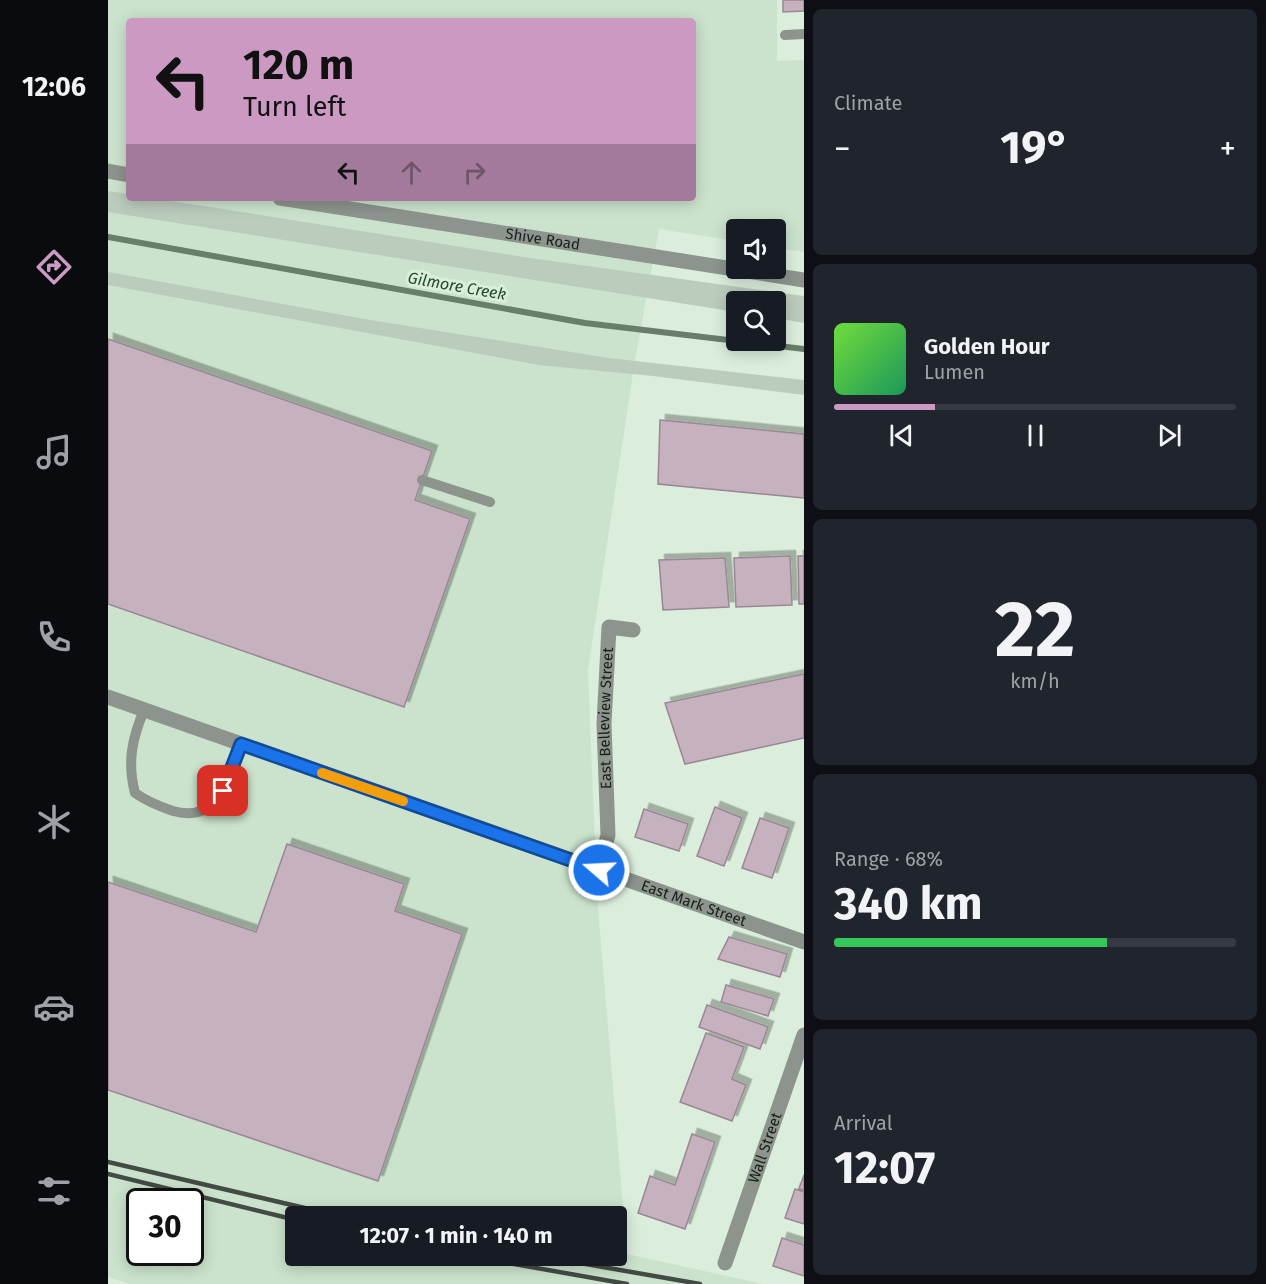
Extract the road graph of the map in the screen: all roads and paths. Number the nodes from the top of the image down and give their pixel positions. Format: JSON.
{"nodes":[{"id":1,"x":804,"y":34,"type":"edge"},
{"id":2,"x":785,"y":35,"type":"dead end"},
{"id":3,"x":108,"y":171,"type":"edge"},
{"id":4,"x":126,"y":174,"type":"edge"},
{"id":5,"x":299,"y":201,"type":"edge"},
{"id":6,"x":804,"y":280,"type":"edge"},
{"id":7,"x":422,"y":480,"type":"dead end"},
{"id":8,"x":490,"y":502,"type":"dead end"},
{"id":9,"x":633,"y":630,"type":"dead end"},
{"id":10,"x":108,"y":697,"type":"edge"},
{"id":11,"x":144,"y":710,"type":"junction"},
{"id":12,"x":241,"y":744,"type":"junction"},
{"id":13,"x":599,"y":870,"type":"junction"},
{"id":14,"x":804,"y":942,"type":"edge"},
{"id":15,"x":804,"y":1035,"type":"edge"},
{"id":16,"x":725,"y":1263,"type":"dead end"}],
"edges":[{"from":1,"to":2,"type":"lane"},
{"from":3,"to":4,"type":"street"},
{"from":5,"to":6,"type":"street","name":"Shive Road"},
{"from":7,"to":8,"type":"lane"},
{"from":9,"to":13,"type":"street","name":"East Belleview Street"},
{"from":10,"to":11,"type":"street","name":"East Mark Street"},
{"from":11,"to":12,"type":"street","name":"East Mark Street"},
{"from":11,"to":12,"type":"lane"},
{"from":12,"to":13,"type":"street","name":"East Mark Street"},
{"from":13,"to":14,"type":"street","name":"East Mark Street"},
{"from":15,"to":16,"type":"street","name":"Wall Street"}]}
